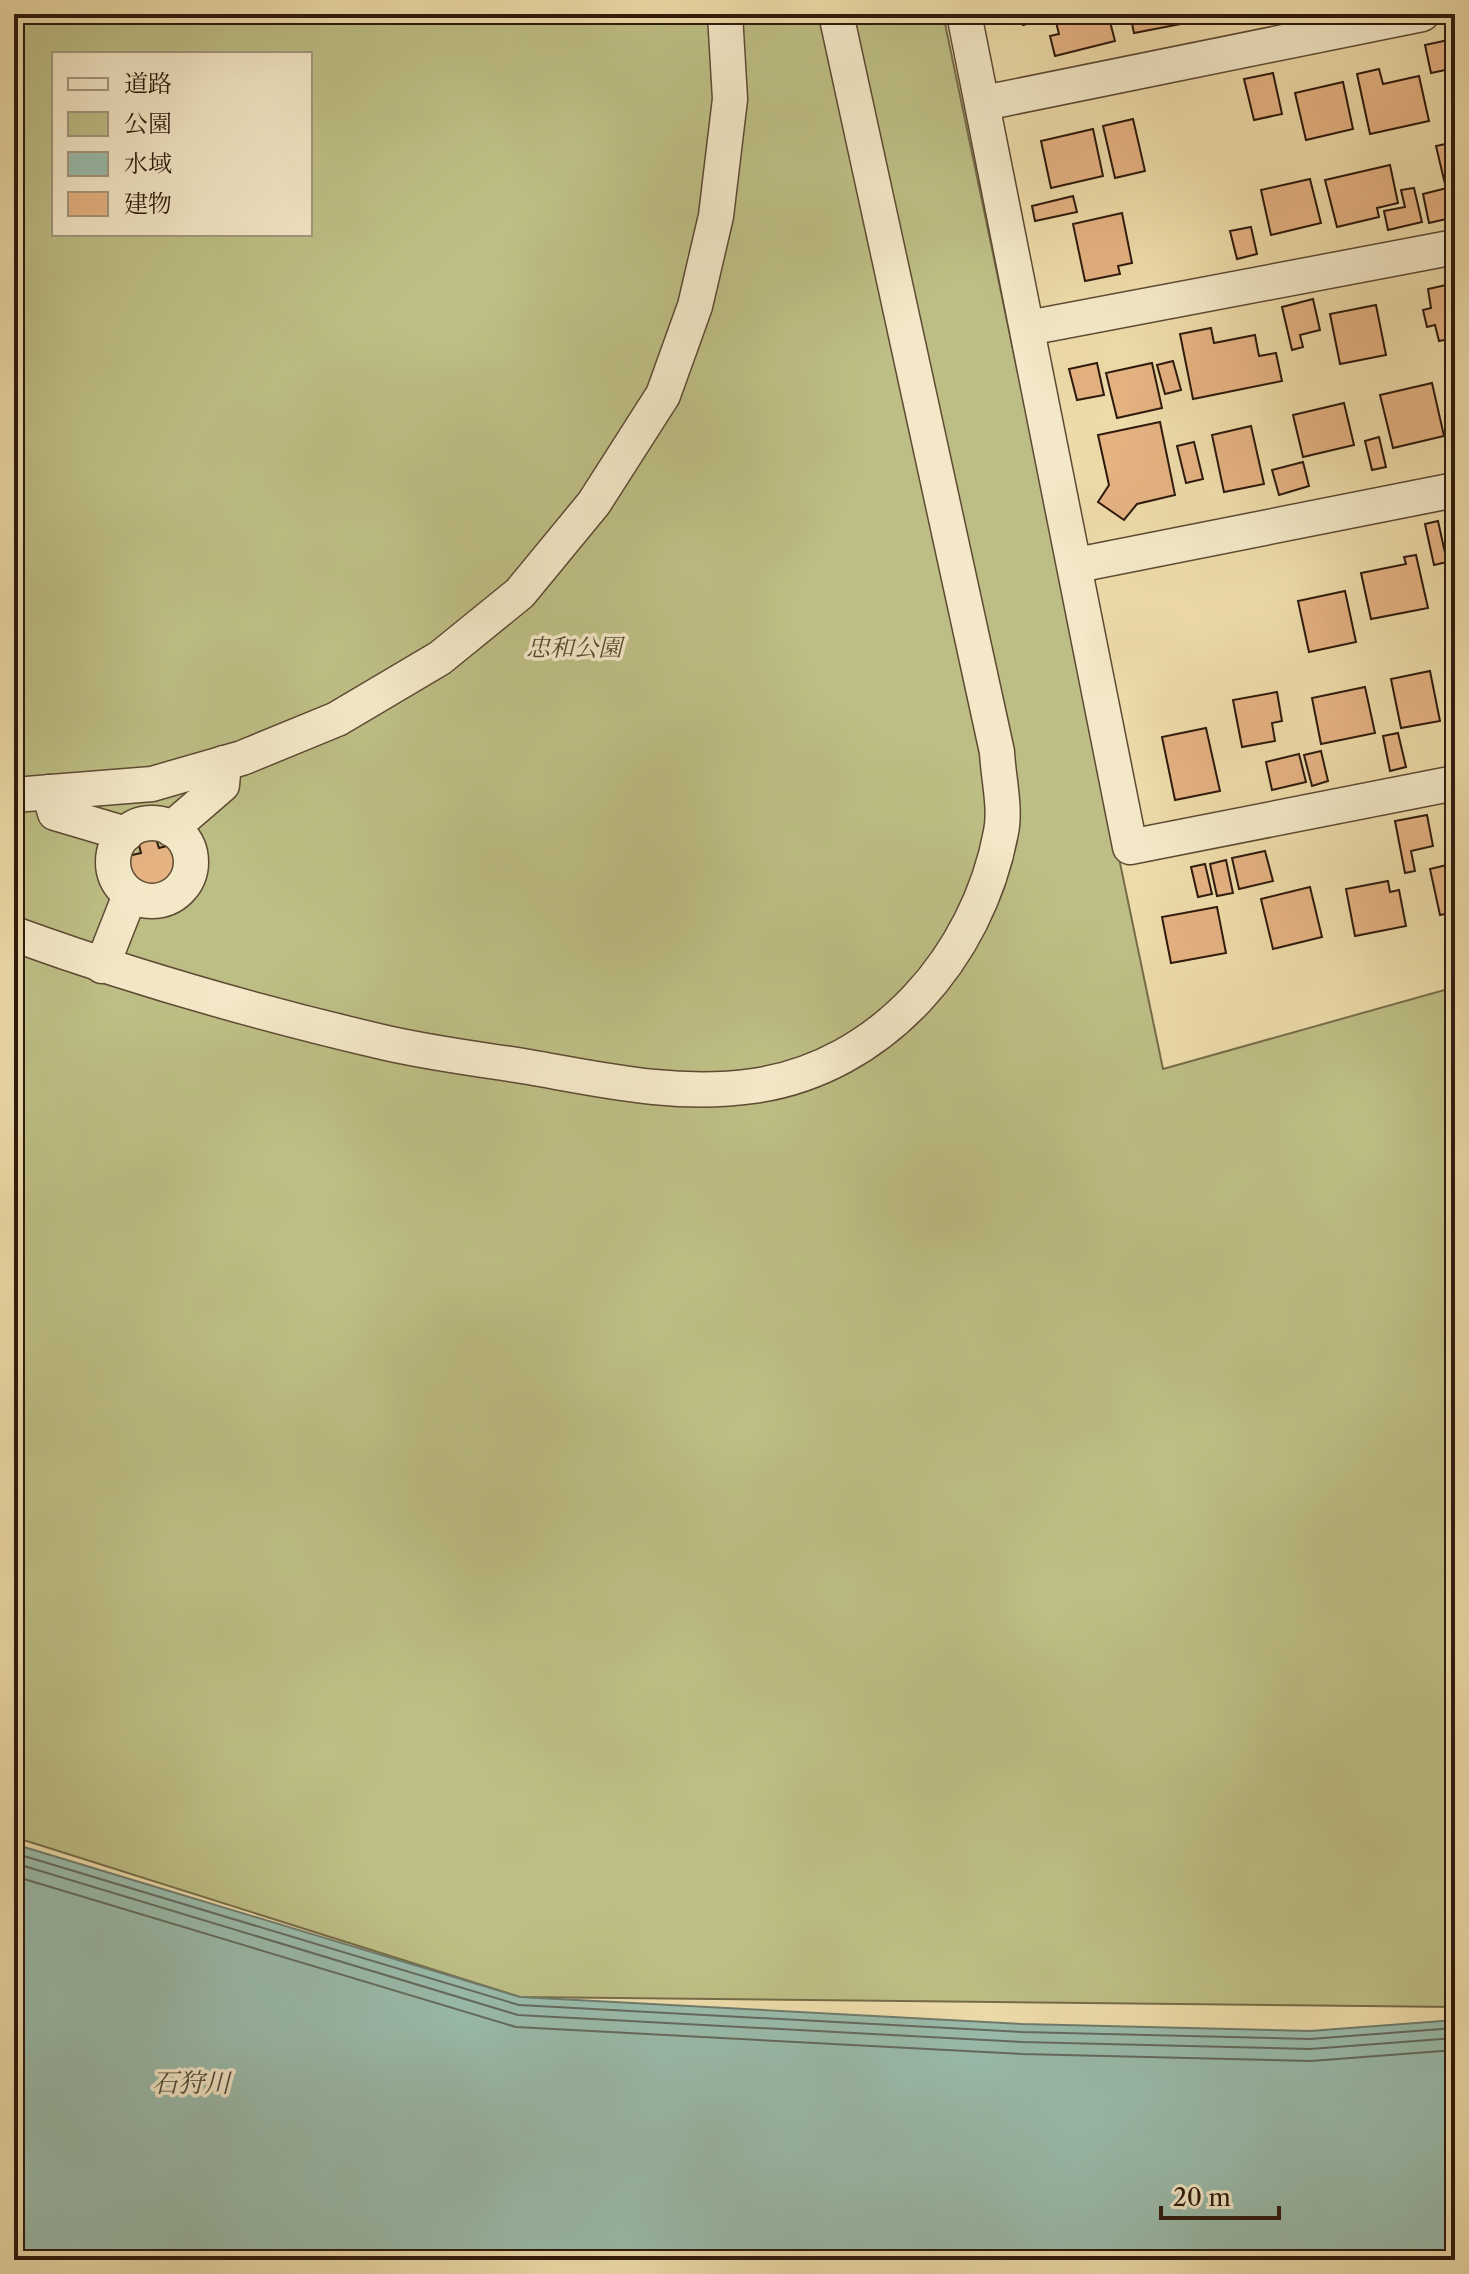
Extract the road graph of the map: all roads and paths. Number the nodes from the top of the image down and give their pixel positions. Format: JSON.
{"nodes":[{"id":1,"x":725,"y":14,"type":"edge"},
{"id":2,"x":836,"y":14,"type":"edge"},
{"id":3,"x":964,"y":14,"type":"edge"},
{"id":4,"x":1422,"y":14,"type":"edge"},
{"id":5,"x":984,"y":103,"type":"junction"},
{"id":6,"x":1455,"y":247,"type":"edge"},
{"id":7,"x":1028,"y":328,"type":"junction"},
{"id":8,"x":1455,"y":490,"type":"edge"},
{"id":9,"x":1077,"y":565,"type":"junction"},
{"id":10,"x":224,"y":763,"type":"junction"},
{"id":11,"x":1455,"y":783,"type":"edge"},
{"id":12,"x":49,"y":792,"type":"junction"},
{"id":13,"x":14,"y":795,"type":"edge"},
{"id":14,"x":171,"y":829,"type":"junction"},
{"id":15,"x":126,"y":834,"type":"junction"},
{"id":16,"x":130,"y":895,"type":"junction"},
{"id":17,"x":14,"y":934,"type":"edge"},
{"id":18,"x":102,"y":966,"type":"junction"}],
"edges":[{"from":1,"to":10,"type":"street"},
{"from":2,"to":18,"type":"street"},
{"from":3,"to":5,"type":"street"},
{"from":4,"to":5,"type":"street"},
{"from":5,"to":7,"type":"street"},
{"from":6,"to":7,"type":"street"},
{"from":7,"to":9,"type":"street"},
{"from":8,"to":9,"type":"street"},
{"from":9,"to":11,"type":"street"},
{"from":10,"to":12,"type":"street"},
{"from":10,"to":14,"type":"street"},
{"from":12,"to":13,"type":"street"},
{"from":12,"to":15,"type":"street"},
{"from":14,"to":15,"type":"street"},
{"from":14,"to":16,"type":"street"},
{"from":15,"to":16,"type":"street"},
{"from":16,"to":18,"type":"street"},
{"from":17,"to":18,"type":"street"}]}
